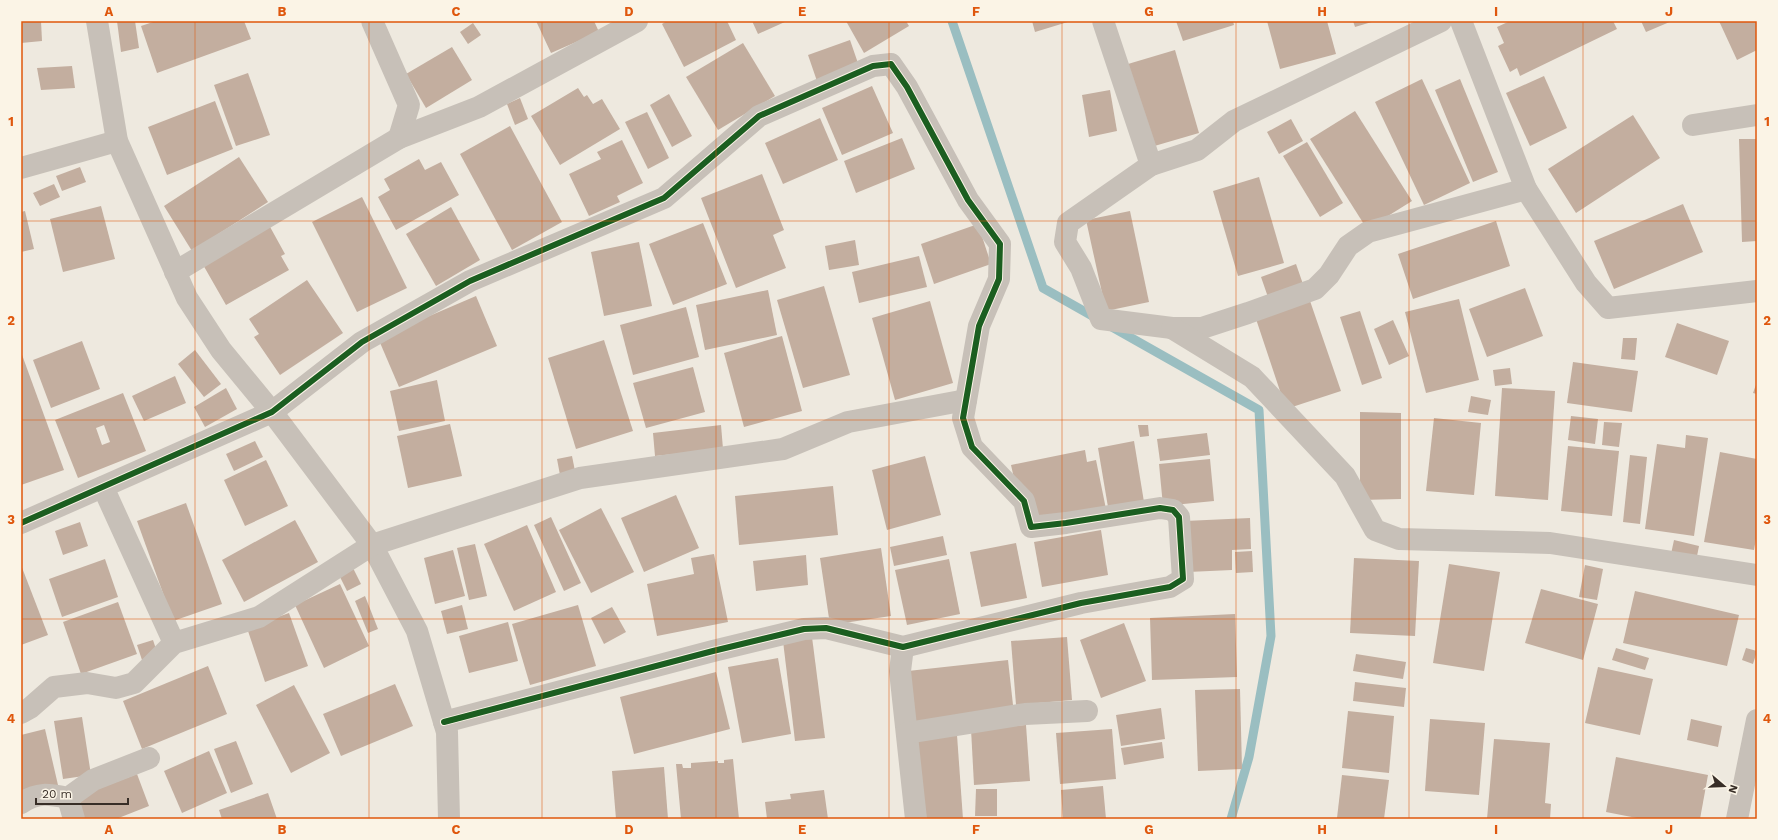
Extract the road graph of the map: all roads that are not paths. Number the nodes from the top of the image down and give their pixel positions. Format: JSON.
{"nodes":[{"id":1,"x":97,"y":21,"type":"edge"},
{"id":2,"x":372,"y":21,"type":"edge"},
{"id":3,"x":637,"y":21,"type":"edge"},
{"id":4,"x":1103,"y":21,"type":"edge"},
{"id":5,"x":1461,"y":21,"type":"edge"},
{"id":6,"x":1436,"y":22,"type":"edge"},
{"id":7,"x":1757,"y":115,"type":"edge"},
{"id":8,"x":1693,"y":125,"type":"dead end"},
{"id":9,"x":399,"y":138,"type":"junction"},
{"id":10,"x":117,"y":141,"type":"junction"},
{"id":11,"x":1151,"y":165,"type":"junction"},
{"id":12,"x":21,"y":168,"type":"edge"},
{"id":13,"x":1526,"y":189,"type":"junction"},
{"id":14,"x":175,"y":272,"type":"junction"},
{"id":15,"x":1757,"y":291,"type":"edge"},
{"id":16,"x":1172,"y":328,"type":"junction"},
{"id":17,"x":966,"y":400,"type":"junction"},
{"id":18,"x":272,"y":412,"type":"junction"},
{"id":19,"x":103,"y":487,"type":"junction"},
{"id":20,"x":21,"y":523,"type":"edge"},
{"id":21,"x":372,"y":545,"type":"junction"},
{"id":22,"x":1757,"y":575,"type":"edge"},
{"id":23,"x":174,"y":643,"type":"junction"},
{"id":24,"x":903,"y":646,"type":"junction"},
{"id":25,"x":1087,"y":711,"type":"dead end"},
{"id":26,"x":21,"y":713,"type":"edge"},
{"id":27,"x":1757,"y":720,"type":"edge"},
{"id":28,"x":444,"y":722,"type":"junction"},
{"id":29,"x":907,"y":733,"type":"junction"},
{"id":30,"x":149,"y":758,"type":"dead end"},
{"id":31,"x":68,"y":798,"type":"junction"},
{"id":32,"x":21,"y":803,"type":"edge"},
{"id":33,"x":74,"y":819,"type":"edge"},
{"id":34,"x":449,"y":819,"type":"edge"},
{"id":35,"x":916,"y":819,"type":"edge"},
{"id":36,"x":1737,"y":819,"type":"edge"}],
"edges":[{"from":1,"to":10,"type":"street"},
{"from":2,"to":9,"type":"street"},
{"from":3,"to":9,"type":"street"},
{"from":4,"to":11,"type":"street"},
{"from":5,"to":13,"type":"street"},
{"from":6,"to":11,"type":"street"},
{"from":7,"to":8,"type":"street"},
{"from":9,"to":14,"type":"street"},
{"from":10,"to":12,"type":"street"},
{"from":10,"to":14,"type":"street"},
{"from":11,"to":16,"type":"street"},
{"from":13,"to":15,"type":"street"},
{"from":13,"to":16,"type":"street"},
{"from":14,"to":18,"type":"street"},
{"from":16,"to":22,"type":"street"},
{"from":17,"to":18,"type":"street"},
{"from":17,"to":21,"type":"street"},
{"from":17,"to":24,"type":"street"},
{"from":18,"to":19,"type":"street"},
{"from":18,"to":21,"type":"street"},
{"from":19,"to":20,"type":"street"},
{"from":19,"to":23,"type":"street"},
{"from":21,"to":23,"type":"street"},
{"from":21,"to":28,"type":"street"},
{"from":23,"to":26,"type":"street"},
{"from":24,"to":28,"type":"street"},
{"from":24,"to":29,"type":"street"},
{"from":25,"to":29,"type":"street"},
{"from":27,"to":36,"type":"street"},
{"from":28,"to":34,"type":"street"},
{"from":29,"to":35,"type":"street"},
{"from":30,"to":31,"type":"street"},
{"from":31,"to":32,"type":"street"},
{"from":31,"to":33,"type":"street"}]}
